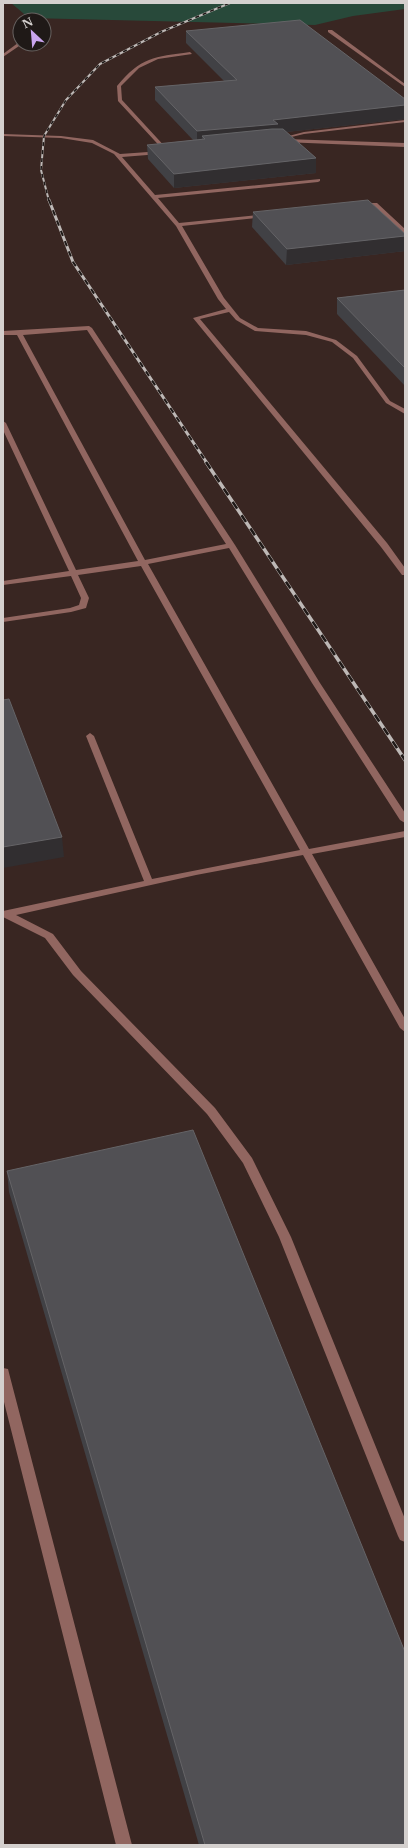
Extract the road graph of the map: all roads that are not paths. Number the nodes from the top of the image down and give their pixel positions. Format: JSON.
{"nodes":[{"id":1,"x":330,"y":31,"type":"dead end"},
{"id":2,"x":12,"y":50,"type":"edge"},
{"id":3,"x":190,"y":53,"type":"edge"},
{"id":4,"x":3,"y":56,"type":"edge"},
{"id":5,"x":405,"y":86,"type":"edge"},
{"id":6,"x":405,"y":121,"type":"edge"},
{"id":7,"x":3,"y":135,"type":"edge"},
{"id":8,"x":405,"y":145,"type":"edge"},
{"id":9,"x":174,"y":150,"type":"edge"},
{"id":10,"x":166,"y":151,"type":"junction"},
{"id":11,"x":118,"y":156,"type":"junction"},
{"id":12,"x":318,"y":180,"type":"dead end"},
{"id":13,"x":154,"y":197,"type":"junction"},
{"id":14,"x":354,"y":206,"type":"edge"},
{"id":15,"x":272,"y":214,"type":"edge"},
{"id":16,"x":178,"y":224,"type":"junction"},
{"id":17,"x":405,"y":232,"type":"edge"},
{"id":18,"x":230,"y":310,"type":"junction"},
{"id":19,"x":3,"y":333,"type":"edge"},
{"id":20,"x":19,"y":334,"type":"junction"},
{"id":21,"x":405,"y":412,"type":"edge"},
{"id":22,"x":3,"y":423,"type":"edge"},
{"id":23,"x":231,"y":545,"type":"junction"},
{"id":24,"x":143,"y":563,"type":"junction"},
{"id":25,"x":405,"y":572,"type":"edge"},
{"id":26,"x":74,"y":573,"type":"junction"},
{"id":27,"x":3,"y":583,"type":"edge"},
{"id":28,"x":3,"y":620,"type":"edge"},
{"id":29,"x":90,"y":736,"type":"dead end"},
{"id":30,"x":405,"y":820,"type":"edge"},
{"id":31,"x":405,"y":834,"type":"edge"},
{"id":32,"x":306,"y":852,"type":"junction"},
{"id":33,"x":149,"y":882,"type":"junction"},
{"id":34,"x":5,"y":914,"type":"edge"},
{"id":35,"x":405,"y":1028,"type":"edge"},
{"id":36,"x":3,"y":1373,"type":"edge"},
{"id":37,"x":405,"y":1536,"type":"edge"},
{"id":38,"x":124,"y":1845,"type":"edge"}],
"edges":[{"from":1,"to":5,"type":"lane"},
{"from":2,"to":4,"type":"lane"},
{"from":3,"to":10,"type":"lane"},
{"from":6,"to":8,"type":"lane"},
{"from":7,"to":11,"type":"lane"},
{"from":9,"to":10,"type":"lane"},
{"from":10,"to":11,"type":"lane"},
{"from":11,"to":13,"type":"lane"},
{"from":12,"to":13,"type":"lane"},
{"from":13,"to":16,"type":"lane"},
{"from":14,"to":17,"type":"lane"},
{"from":15,"to":16,"type":"lane"},
{"from":16,"to":18,"type":"lane"},
{"from":18,"to":21,"type":"lane"},
{"from":18,"to":25,"type":"lane"},
{"from":19,"to":20,"type":"lane"},
{"from":20,"to":23,"type":"lane"},
{"from":20,"to":24,"type":"lane"},
{"from":22,"to":26,"type":"lane"},
{"from":23,"to":24,"type":"lane"},
{"from":23,"to":30,"type":"lane"},
{"from":24,"to":26,"type":"lane"},
{"from":24,"to":32,"type":"lane"},
{"from":26,"to":27,"type":"lane"},
{"from":26,"to":28,"type":"lane"},
{"from":29,"to":33,"type":"lane"},
{"from":31,"to":32,"type":"lane"},
{"from":32,"to":33,"type":"lane"},
{"from":32,"to":35,"type":"lane"},
{"from":33,"to":34,"type":"lane"},
{"from":34,"to":37,"type":"lane"},
{"from":36,"to":38,"type":"lane"}]}
